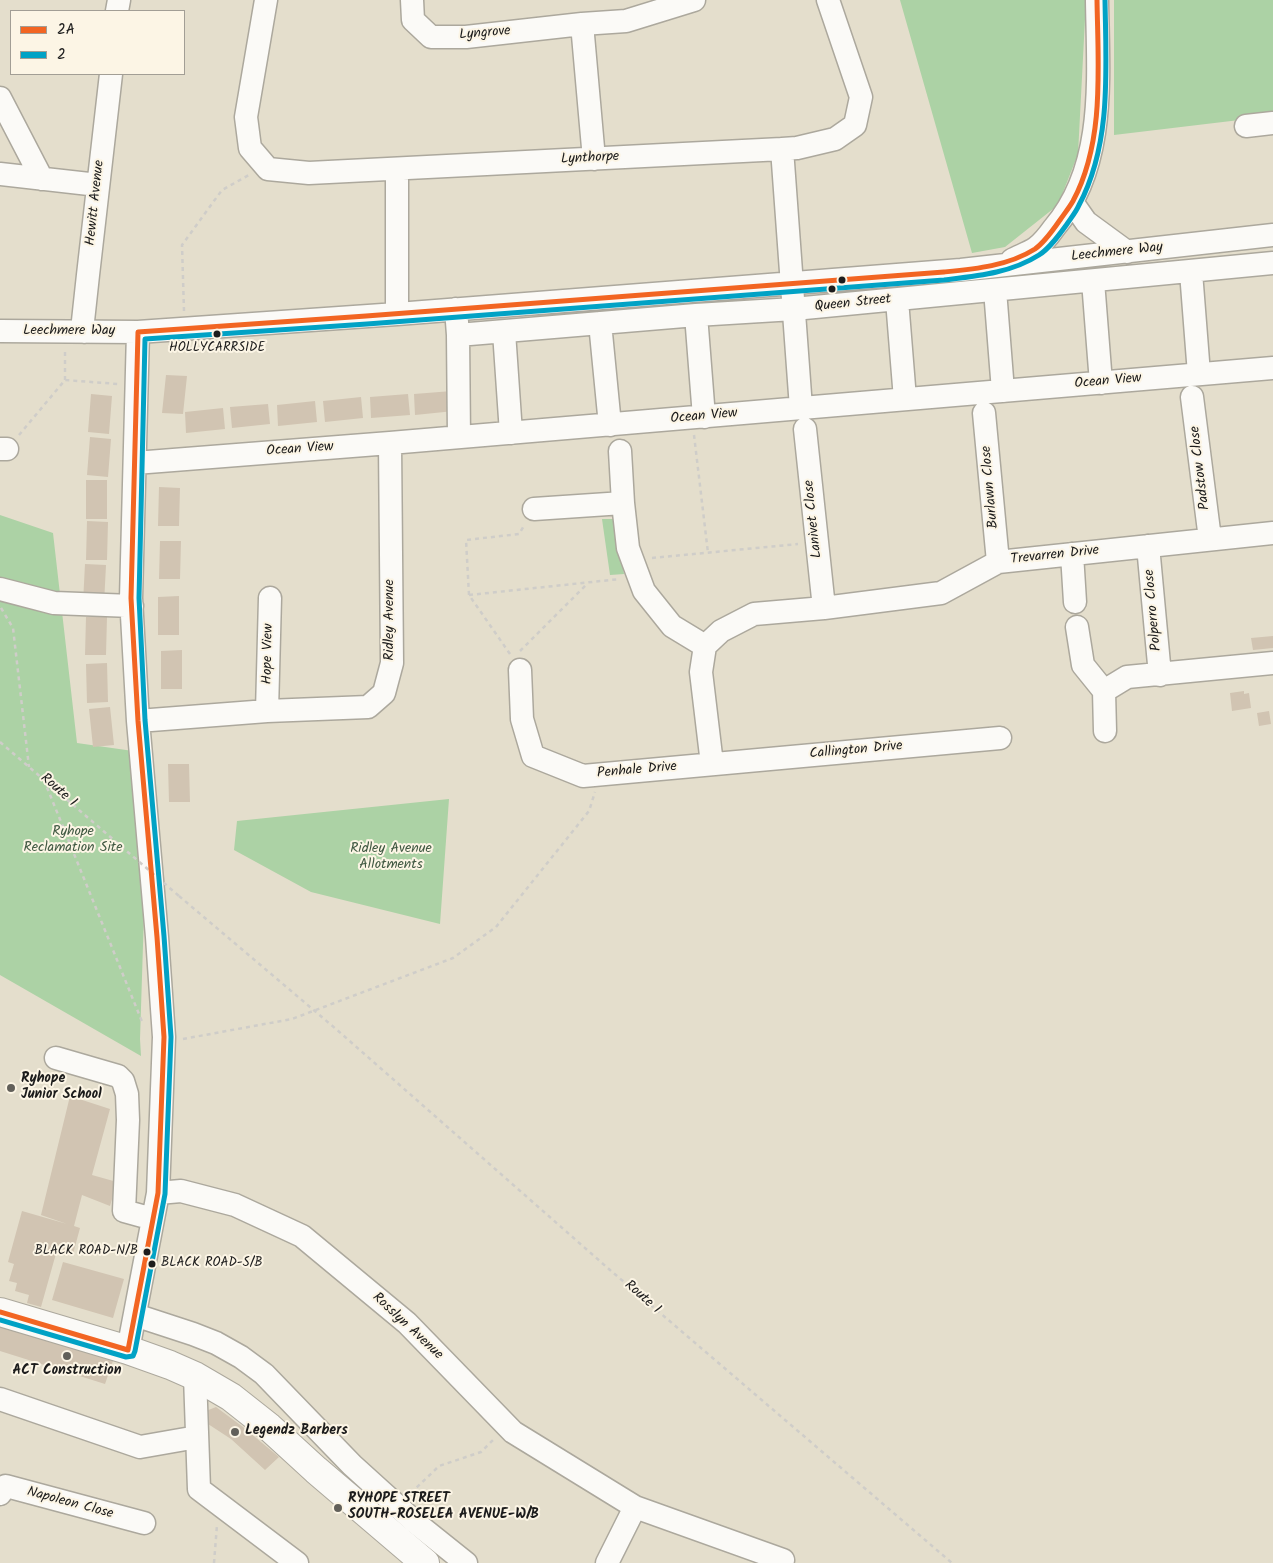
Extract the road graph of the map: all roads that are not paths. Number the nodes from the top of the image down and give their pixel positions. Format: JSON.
{"nodes":[{"id":1,"x":266,"y":0,"type":"edge"},
{"id":2,"x":412,"y":0,"type":"edge"},
{"id":3,"x":694,"y":0,"type":"edge"},
{"id":4,"x":828,"y":0,"type":"edge"},
{"id":5,"x":1097,"y":0,"type":"edge"},
{"id":6,"x":582,"y":24,"type":"junction"},
{"id":7,"x":110,"y":75,"type":"edge"},
{"id":8,"x":0,"y":98,"type":"edge"},
{"id":9,"x":1273,"y":123,"type":"edge"},
{"id":10,"x":1246,"y":126,"type":"dead end"},
{"id":11,"x":782,"y":149,"type":"junction"},
{"id":12,"x":594,"y":159,"type":"junction"},
{"id":13,"x":397,"y":169,"type":"junction"},
{"id":14,"x":0,"y":174,"type":"edge"},
{"id":15,"x":42,"y":179,"type":"junction"},
{"id":16,"x":98,"y":185,"type":"junction"},
{"id":17,"x":1072,"y":202,"type":"junction"},
{"id":18,"x":1273,"y":235,"type":"edge"},
{"id":19,"x":1127,"y":252,"type":"junction"},
{"id":20,"x":1273,"y":263,"type":"edge"},
{"id":21,"x":961,"y":270,"type":"junction"},
{"id":22,"x":1191,"y":272,"type":"junction"},
{"id":23,"x":1093,"y":281,"type":"junction"},
{"id":24,"x":792,"y":284,"type":"junction"},
{"id":25,"x":994,"y":290,"type":"junction"},
{"id":26,"x":897,"y":300,"type":"junction"},
{"id":27,"x":456,"y":309,"type":"junction"},
{"id":28,"x":794,"y":310,"type":"junction"},
{"id":29,"x":397,"y":314,"type":"junction"},
{"id":30,"x":696,"y":315,"type":"junction"},
{"id":31,"x":600,"y":323,"type":"junction"},
{"id":32,"x":0,"y":331,"type":"edge"},
{"id":33,"x":74,"y":332,"type":"junction"},
{"id":34,"x":138,"y":332,"type":"junction"},
{"id":35,"x":504,"y":332,"type":"junction"},
{"id":36,"x":458,"y":335,"type":"junction"},
{"id":37,"x":1273,"y":368,"type":"edge"},
{"id":38,"x":1199,"y":374,"type":"junction"},
{"id":39,"x":1101,"y":383,"type":"junction"},
{"id":40,"x":1003,"y":391,"type":"junction"},
{"id":41,"x":1192,"y":397,"type":"dead end"},
{"id":42,"x":905,"y":399,"type":"junction"},
{"id":43,"x":984,"y":413,"type":"dead end"},
{"id":44,"x":698,"y":417,"type":"junction"},
{"id":45,"x":803,"y":419,"type":"junction"},
{"id":46,"x":610,"y":425,"type":"junction"},
{"id":47,"x":511,"y":433,"type":"junction"},
{"id":48,"x":460,"y":437,"type":"junction"},
{"id":49,"x":390,"y":443,"type":"junction"},
{"id":50,"x":620,"y":451,"type":"dead end"},
{"id":51,"x":135,"y":463,"type":"junction"},
{"id":52,"x":623,"y":503,"type":"junction"},
{"id":53,"x":534,"y":510,"type":"road end"},
{"id":54,"x":1273,"y":533,"type":"edge"},
{"id":55,"x":1210,"y":539,"type":"junction"},
{"id":56,"x":1148,"y":546,"type":"junction"},
{"id":57,"x":1072,"y":554,"type":"junction"},
{"id":58,"x":998,"y":562,"type":"junction"},
{"id":59,"x":0,"y":590,"type":"edge"},
{"id":60,"x":270,"y":598,"type":"dead end"},
{"id":61,"x":1075,"y":602,"type":"dead end"},
{"id":62,"x":132,"y":606,"type":"junction"},
{"id":63,"x":824,"y":608,"type":"junction"},
{"id":64,"x":1077,"y":627,"type":"dead end"},
{"id":65,"x":705,"y":646,"type":"junction"},
{"id":66,"x":1273,"y":663,"type":"edge"},
{"id":67,"x":516,"y":664,"type":"road end"},
{"id":68,"x":1160,"y":674,"type":"junction"},
{"id":69,"x":1104,"y":692,"type":"junction"},
{"id":70,"x":267,"y":711,"type":"junction"},
{"id":71,"x":138,"y":721,"type":"junction"},
{"id":72,"x":1105,"y":731,"type":"dead end"},
{"id":73,"x":1000,"y":738,"type":"dead end"},
{"id":74,"x":712,"y":764,"type":"junction"},
{"id":75,"x":56,"y":1058,"type":"dead end"},
{"id":76,"x":158,"y":1193,"type":"junction"},
{"id":77,"x":153,"y":1219,"type":"junction"},
{"id":78,"x":0,"y":1312,"type":"edge"},
{"id":79,"x":135,"y":1315,"type":"junction"},
{"id":80,"x":128,"y":1350,"type":"junction"},
{"id":81,"x":195,"y":1376,"type":"junction"},
{"id":82,"x":0,"y":1400,"type":"edge"},
{"id":83,"x":197,"y":1437,"type":"junction"},
{"id":84,"x":0,"y":1494,"type":"edge"},
{"id":85,"x":635,"y":1507,"type":"junction"},
{"id":86,"x":144,"y":1523,"type":"dead end"},
{"id":87,"x":783,"y":1560,"type":"dead end"},
{"id":88,"x":297,"y":1563,"type":"edge"},
{"id":89,"x":425,"y":1563,"type":"edge"},
{"id":90,"x":466,"y":1563,"type":"edge"},
{"id":91,"x":607,"y":1563,"type":"edge"}],
"edges":[{"from":1,"to":13,"type":"street","name":"Lynthorpe"},
{"from":2,"to":6,"type":"street","name":"Lyngrove"},
{"from":3,"to":6,"type":"street","name":"Lyngrove"},
{"from":4,"to":11,"type":"street","name":"Lynthorpe"},
{"from":5,"to":17,"type":"street"},
{"from":6,"to":12,"type":"street"},
{"from":7,"to":16,"type":"street","name":"Hewitt Avenue"},
{"from":8,"to":15,"type":"street"},
{"from":9,"to":10,"type":"street"},
{"from":11,"to":12,"type":"street","name":"Lynthorpe"},
{"from":11,"to":24,"type":"street"},
{"from":12,"to":13,"type":"street","name":"Lynthorpe"},
{"from":13,"to":29,"type":"street"},
{"from":14,"to":15,"type":"street"},
{"from":15,"to":16,"type":"street"},
{"from":16,"to":33,"type":"street","name":"Hewitt Avenue"},
{"from":17,"to":19,"type":"street"},
{"from":17,"to":21,"type":"street"},
{"from":18,"to":19,"type":"street","name":"Leechmere Way"},
{"from":19,"to":21,"type":"street","name":"Leechmere Way"},
{"from":20,"to":22,"type":"street","name":"Queen Street"},
{"from":21,"to":24,"type":"street","name":"Leechmere Way"},
{"from":22,"to":23,"type":"street","name":"Queen Street"},
{"from":22,"to":38,"type":"street"},
{"from":23,"to":25,"type":"street","name":"Queen Street"},
{"from":23,"to":39,"type":"street"},
{"from":24,"to":27,"type":"street","name":"Leechmere Way"},
{"from":24,"to":28,"type":"street"},
{"from":25,"to":26,"type":"street","name":"Queen Street"},
{"from":25,"to":40,"type":"street"},
{"from":26,"to":28,"type":"street","name":"Queen Street"},
{"from":26,"to":42,"type":"street"},
{"from":27,"to":29,"type":"street","name":"Leechmere Way"},
{"from":27,"to":36,"type":"street"},
{"from":28,"to":30,"type":"street","name":"Queen Street"},
{"from":28,"to":45,"type":"street"},
{"from":29,"to":34,"type":"street","name":"Leechmere Way"},
{"from":30,"to":31,"type":"street","name":"Queen Street"},
{"from":30,"to":44,"type":"street"},
{"from":31,"to":35,"type":"street","name":"Queen Street"},
{"from":31,"to":46,"type":"street"},
{"from":32,"to":33,"type":"street","name":"Leechmere Way"},
{"from":33,"to":34,"type":"street","name":"Leechmere Way"},
{"from":34,"to":51,"type":"street"},
{"from":35,"to":36,"type":"street","name":"Queen Street"},
{"from":35,"to":47,"type":"street"},
{"from":36,"to":48,"type":"street"},
{"from":37,"to":38,"type":"street","name":"Ocean View"},
{"from":38,"to":39,"type":"street","name":"Ocean View"},
{"from":39,"to":40,"type":"street","name":"Ocean View"},
{"from":40,"to":42,"type":"street","name":"Ocean View"},
{"from":41,"to":55,"type":"street","name":"Padstow Close"},
{"from":42,"to":45,"type":"street","name":"Ocean View"},
{"from":43,"to":58,"type":"street","name":"Burlawn Close"},
{"from":44,"to":45,"type":"street","name":"Ocean View"},
{"from":44,"to":46,"type":"street","name":"Ocean View"},
{"from":45,"to":63,"type":"street","name":"Lanivet Close"},
{"from":46,"to":47,"type":"street","name":"Ocean View"},
{"from":47,"to":48,"type":"street","name":"Ocean View"},
{"from":48,"to":49,"type":"street","name":"Ocean View"},
{"from":49,"to":51,"type":"street","name":"Ocean View"},
{"from":49,"to":70,"type":"street","name":"Ridley Avenue"},
{"from":50,"to":52,"type":"street"},
{"from":51,"to":62,"type":"street"},
{"from":52,"to":53,"type":"street"},
{"from":52,"to":65,"type":"street"},
{"from":54,"to":55,"type":"street","name":"Trevarren Drive"},
{"from":55,"to":56,"type":"street","name":"Trevarren Drive"},
{"from":56,"to":57,"type":"street","name":"Trevarren Drive"},
{"from":56,"to":68,"type":"street","name":"Polperro Close"},
{"from":57,"to":58,"type":"street","name":"Trevarren Drive"},
{"from":57,"to":61,"type":"street"},
{"from":58,"to":63,"type":"street","name":"Trevarren Drive"},
{"from":59,"to":62,"type":"street"},
{"from":60,"to":70,"type":"street","name":"Hope View"},
{"from":62,"to":71,"type":"street"},
{"from":63,"to":65,"type":"street","name":"Trevarren Drive"},
{"from":64,"to":69,"type":"street"},
{"from":65,"to":74,"type":"street"},
{"from":66,"to":68,"type":"street"},
{"from":67,"to":74,"type":"street","name":"Penhale Drive"},
{"from":68,"to":69,"type":"street"},
{"from":69,"to":72,"type":"street"},
{"from":70,"to":71,"type":"street","name":"Ridley Avenue"},
{"from":71,"to":76,"type":"street"},
{"from":73,"to":74,"type":"street","name":"Callington Drive"},
{"from":75,"to":77,"type":"street"},
{"from":76,"to":77,"type":"street"},
{"from":76,"to":85,"type":"street","name":"Rosslyn Avenue"},
{"from":77,"to":79,"type":"street"},
{"from":78,"to":80,"type":"main road"},
{"from":79,"to":80,"type":"street"},
{"from":79,"to":90,"type":"street"},
{"from":80,"to":81,"type":"main road"},
{"from":81,"to":83,"type":"street"},
{"from":81,"to":89,"type":"main road"},
{"from":82,"to":83,"type":"street"},
{"from":83,"to":88,"type":"street"},
{"from":84,"to":86,"type":"street","name":"Napoleon Close"},
{"from":85,"to":87,"type":"street","name":"Rosslyn Avenue"},
{"from":85,"to":91,"type":"street"}]}
